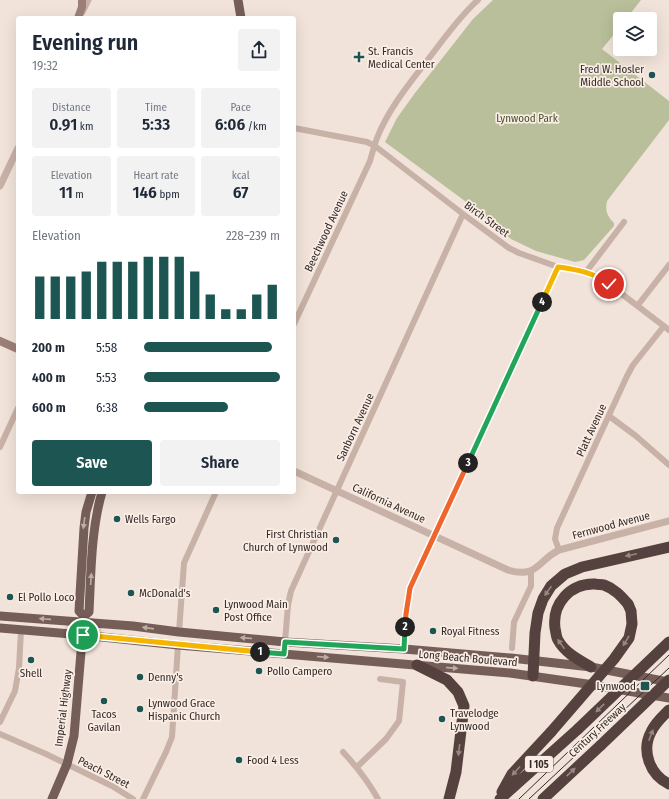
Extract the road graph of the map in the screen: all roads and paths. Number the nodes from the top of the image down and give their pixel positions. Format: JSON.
{"nodes":[{"id":1,"x":82,"y":0,"type":"edge"},
{"id":2,"x":88,"y":0,"type":"edge"},
{"id":3,"x":238,"y":0,"type":"edge"},
{"id":4,"x":478,"y":0,"type":"edge"},
{"id":5,"x":80,"y":16,"type":"edge"},
{"id":6,"x":80,"y":16,"type":"edge"},
{"id":7,"x":240,"y":16,"type":"edge"},
{"id":8,"x":296,"y":128,"type":"edge"},
{"id":9,"x":375,"y":146,"type":"junction"},
{"id":10,"x":16,"y":152,"type":"edge"},
{"id":11,"x":0,"y":186,"type":"edge"},
{"id":12,"x":463,"y":214,"type":"junction"},
{"id":13,"x":624,"y":222,"type":"dead end"},
{"id":14,"x":669,"y":265,"type":"edge"},
{"id":15,"x":558,"y":267,"type":"junction"},
{"id":16,"x":586,"y":272,"type":"junction"},
{"id":17,"x":638,"y":306,"type":"junction"},
{"id":18,"x":296,"y":320,"type":"edge"},
{"id":19,"x":666,"y":328,"type":"edge"},
{"id":20,"x":0,"y":341,"type":"edge"},
{"id":21,"x":16,"y":348,"type":"edge"},
{"id":22,"x":16,"y":412,"type":"edge"},
{"id":23,"x":609,"y":416,"type":"junction"},
{"id":24,"x":0,"y":447,"type":"edge"},
{"id":25,"x":669,"y":465,"type":"edge"},
{"id":26,"x":296,"y":472,"type":"edge"},
{"id":27,"x":336,"y":491,"type":"junction"},
{"id":28,"x":91,"y":494,"type":"edge"},
{"id":29,"x":101,"y":494,"type":"edge"},
{"id":30,"x":215,"y":494,"type":"edge"},
{"id":31,"x":669,"y":521,"type":"edge"},
{"id":32,"x":435,"y":537,"type":"junction"},
{"id":33,"x":669,"y":547,"type":"edge"},
{"id":34,"x":559,"y":550,"type":"junction"},
{"id":35,"x":532,"y":571,"type":"junction"},
{"id":36,"x":0,"y":616,"type":"edge"},
{"id":37,"x":84,"y":619,"type":"junction"},
{"id":38,"x":0,"y":628,"type":"edge"},
{"id":39,"x":21,"y":630,"type":"junction"},
{"id":40,"x":179,"y":632,"type":"junction"},
{"id":41,"x":83,"y":635,"type":"junction"},
{"id":42,"x":285,"y":642,"type":"junction"},
{"id":43,"x":669,"y":642,"type":"edge"},
{"id":44,"x":178,"y":645,"type":"junction"},
{"id":45,"x":512,"y":648,"type":"dead end"},
{"id":46,"x":404,"y":649,"type":"junction"},
{"id":47,"x":284,"y":654,"type":"junction"},
{"id":48,"x":534,"y":661,"type":"junction"},
{"id":49,"x":417,"y":665,"type":"junction"},
{"id":50,"x":591,"y":668,"type":"junction"},
{"id":51,"x":533,"y":676,"type":"junction"},
{"id":52,"x":380,"y":679,"type":"dead end"},
{"id":53,"x":669,"y":681,"type":"edge"},
{"id":54,"x":669,"y":698,"type":"edge"},
{"id":55,"x":669,"y":710,"type":"edge"},
{"id":56,"x":0,"y":722,"type":"edge"},
{"id":57,"x":0,"y":734,"type":"edge"},
{"id":58,"x":343,"y":752,"type":"dead end"},
{"id":59,"x":67,"y":764,"type":"junction"},
{"id":60,"x":357,"y":767,"type":"junction"},
{"id":61,"x":669,"y":784,"type":"edge"},
{"id":62,"x":52,"y":799,"type":"edge"},
{"id":63,"x":133,"y":799,"type":"edge"},
{"id":64,"x":143,"y":799,"type":"edge"},
{"id":65,"x":378,"y":799,"type":"edge"},
{"id":66,"x":449,"y":799,"type":"edge"},
{"id":67,"x":499,"y":799,"type":"edge"},
{"id":68,"x":543,"y":799,"type":"edge"}],
"edges":[{"from":1,"to":5,"type":"main road"},
{"from":2,"to":6,"type":"street"},
{"from":3,"to":7,"type":"main road"},
{"from":4,"to":9,"type":"street","name":"Beechwood Avenue"},
{"from":8,"to":9,"type":"street","name":"Birch Street"},
{"from":9,"to":12,"type":"street","name":"Birch Street"},
{"from":9,"to":18,"type":"street","name":"Beechwood Avenue"},
{"from":10,"to":11,"type":"street"},
{"from":12,"to":15,"type":"street","name":"Birch Street"},
{"from":12,"to":27,"type":"street","name":"Sanborn Avenue"},
{"from":13,"to":16,"type":"street"},
{"from":14,"to":17,"type":"street"},
{"from":15,"to":16,"type":"street","name":"Birch Street"},
{"from":15,"to":32,"type":"street"},
{"from":16,"to":17,"type":"street","name":"Birch Street"},
{"from":17,"to":19,"type":"street","name":"Birch Street"},
{"from":19,"to":23,"type":"street","name":"Platt Avenue"},
{"from":20,"to":21,"type":"main road"},
{"from":22,"to":24,"type":"street"},
{"from":23,"to":25,"type":"street"},
{"from":23,"to":34,"type":"street","name":"Platt Avenue"},
{"from":26,"to":27,"type":"street","name":"California Avenue"},
{"from":27,"to":32,"type":"street","name":"California Avenue"},
{"from":27,"to":42,"type":"street","name":"Sanborn Avenue"},
{"from":28,"to":37,"type":"main road","name":"Imperial Highway","one_way":true},
{"from":37,"to":29,"type":"main road","name":"Imperial Highway","one_way":true},
{"from":30,"to":40,"type":"street"},
{"from":31,"to":34,"type":"street","name":"Fernwood Avenue"},
{"from":32,"to":35,"type":"street","name":"California Avenue"},
{"from":32,"to":46,"type":"street"},
{"from":33,"to":48,"type":"highway","one_way":true},
{"from":34,"to":35,"type":"street"},
{"from":35,"to":45,"type":"street"},
{"from":37,"to":36,"type":"main road","name":"Long Beach Boulevard","one_way":true},
{"from":40,"to":37,"type":"main road","name":"Long Beach Boulevard","one_way":true},
{"from":37,"to":41,"type":"main road","name":"Imperial Highway"},
{"from":38,"to":39,"type":"main road","name":"Long Beach Boulevard"},
{"from":39,"to":41,"type":"main road","name":"Long Beach Boulevard"},
{"from":39,"to":56,"type":"street"},
{"from":42,"to":40,"type":"main road","name":"Long Beach Boulevard","one_way":true},
{"from":41,"to":44,"type":"main road","name":"Long Beach Boulevard"},
{"from":41,"to":59,"type":"main road","name":"Imperial Highway"},
{"from":42,"to":46,"type":"main road","name":"Long Beach Boulevard"},
{"from":42,"to":47,"type":"street","name":"Sanborn Avenue"},
{"from":43,"to":67,"type":"highway","name":"Century Freeway","number":"I 105","one_way":true,"bridge":true},
{"from":44,"to":47,"type":"main road","name":"Long Beach Boulevard"},
{"from":44,"to":64,"type":"street"},
{"from":46,"to":48,"type":"main road","name":"Long Beach Boulevard"},
{"from":47,"to":49,"type":"main road","name":"Long Beach Boulevard","one_way":true},
{"from":48,"to":50,"type":"main road","name":"Long Beach Boulevard"},
{"from":48,"to":51,"type":"highway"},
{"from":49,"to":51,"type":"main road","name":"Long Beach Boulevard","one_way":true},
{"from":49,"to":66,"type":"highway","one_way":true},
{"from":50,"to":53,"type":"main road","name":"Long Beach Boulevard"},
{"from":50,"to":67,"type":"highway","one_way":true,"bridge":true},
{"from":51,"to":54,"type":"main road","name":"Long Beach Boulevard"},
{"from":52,"to":60,"type":"street"},
{"from":68,"to":53,"type":"highway","name":"Century Freeway","number":"I 105","one_way":true,"bridge":true},
{"from":61,"to":55,"type":"highway","one_way":true},
{"from":57,"to":59,"type":"street","name":"Peach Street"},
{"from":58,"to":60,"type":"street"},
{"from":59,"to":62,"type":"main road","name":"Imperial Highway"},
{"from":59,"to":63,"type":"street","name":"Peach Street"},
{"from":60,"to":65,"type":"street"}]}
